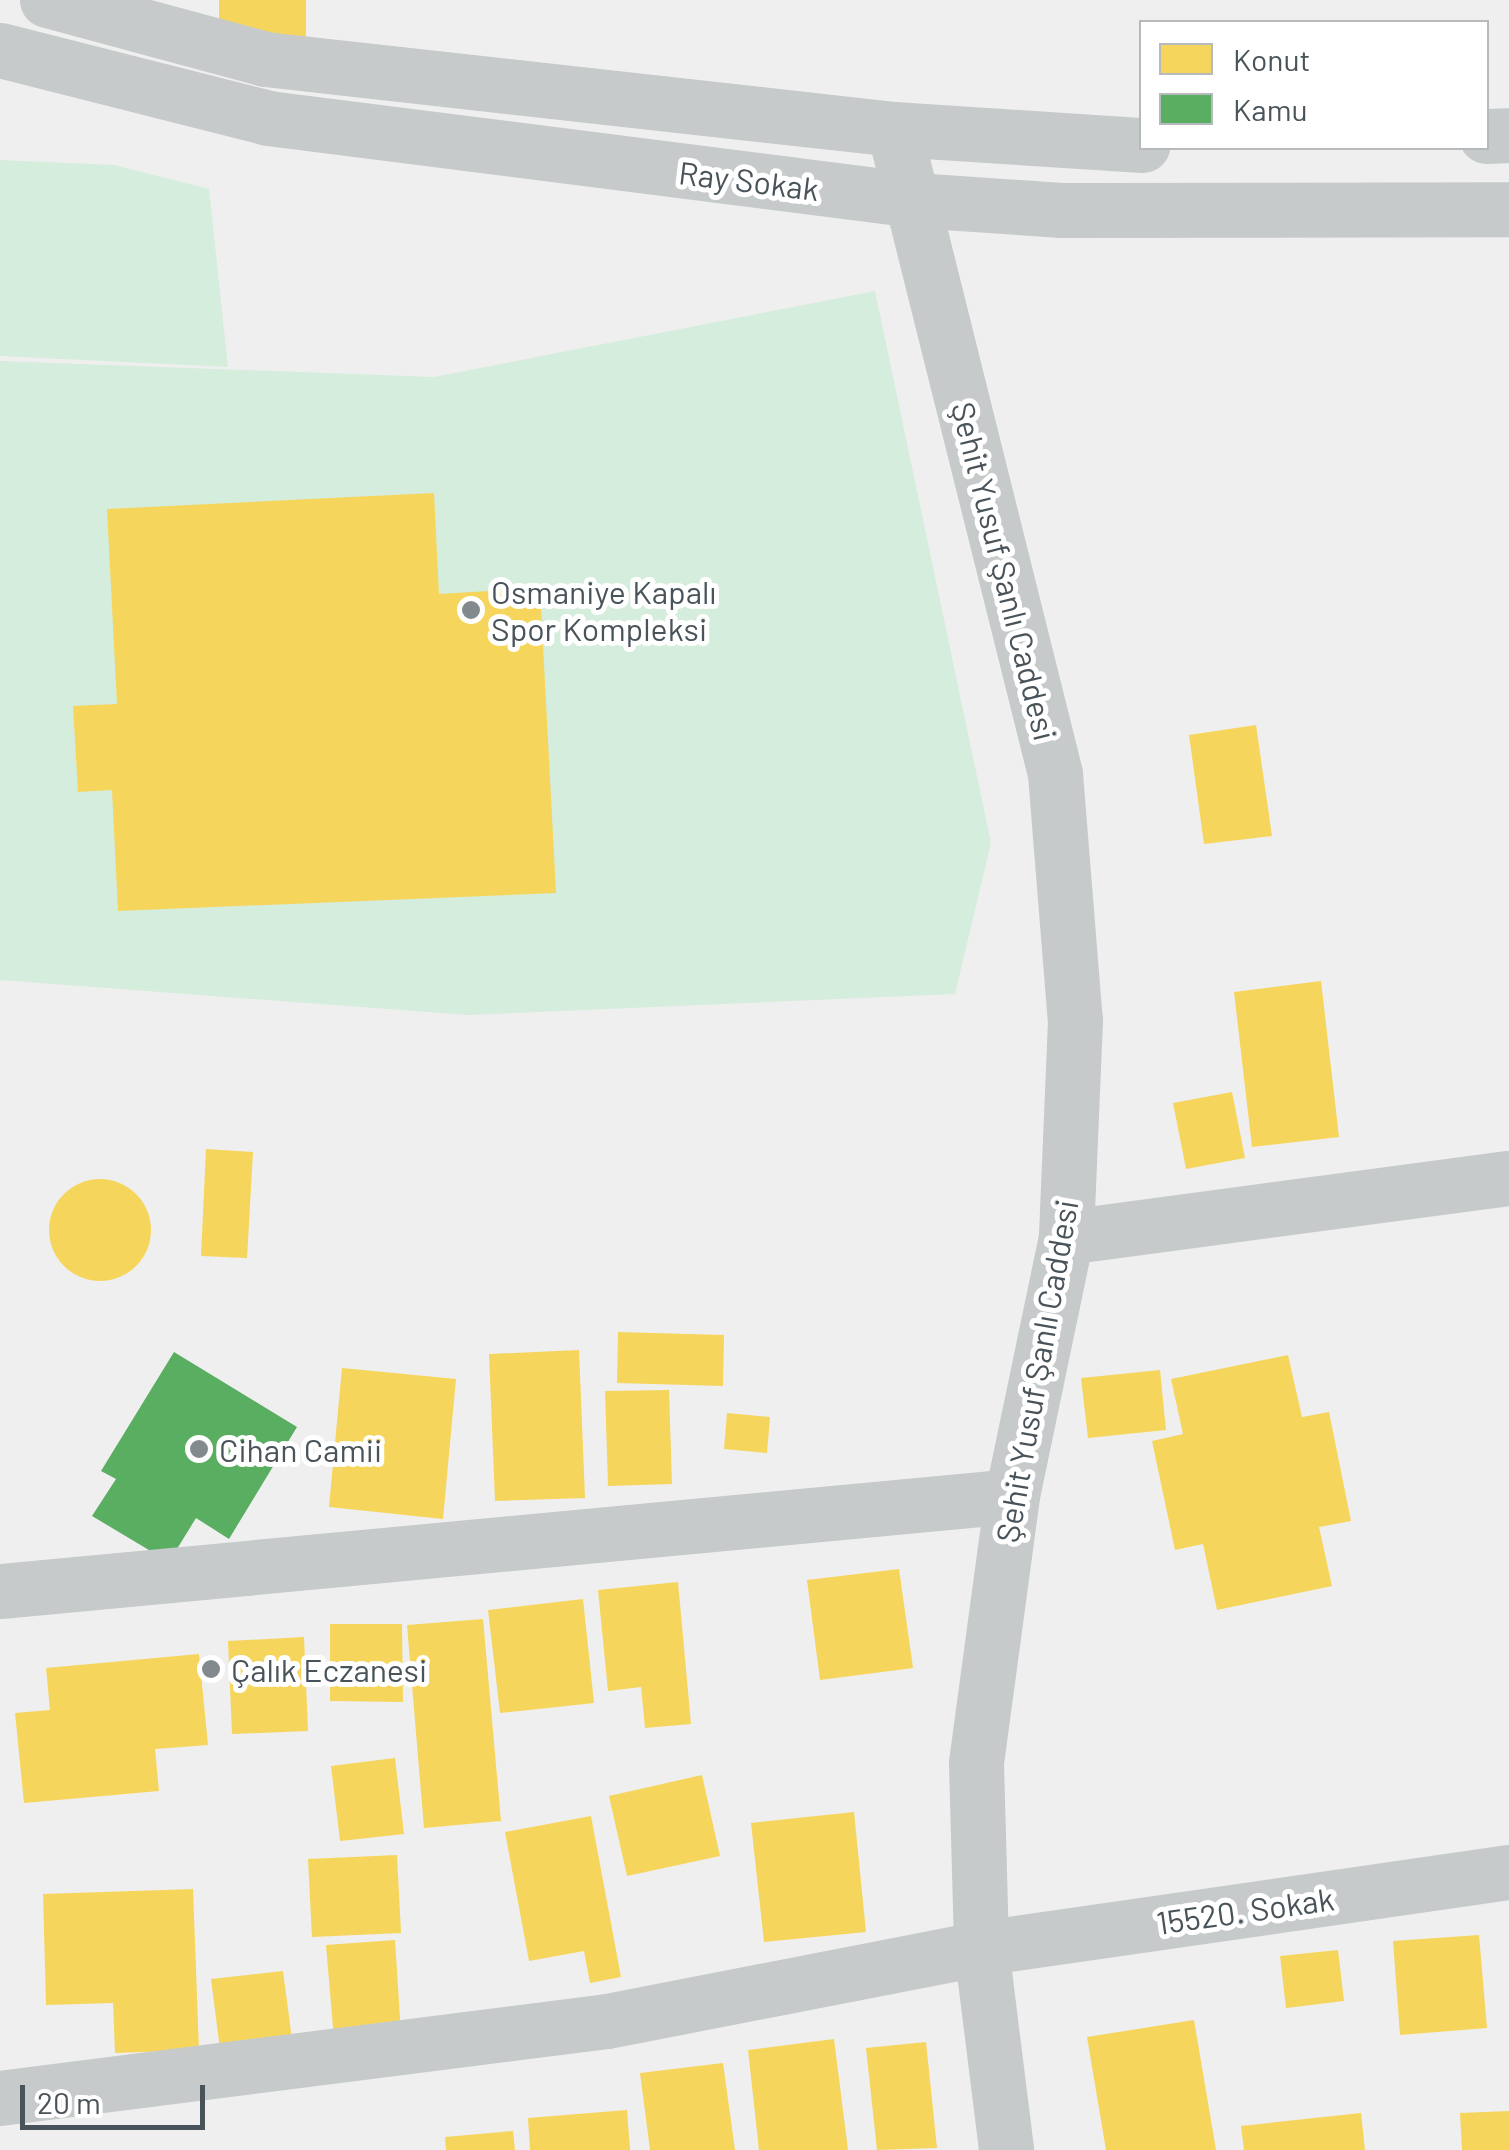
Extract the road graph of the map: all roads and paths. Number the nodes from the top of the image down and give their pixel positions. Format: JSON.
{"nodes":[{"id":1,"x":47,"y":0,"type":"edge"},
{"id":2,"x":0,"y":50,"type":"edge"},
{"id":3,"x":894,"y":128,"type":"junction"},
{"id":4,"x":1139,"y":145,"type":"edge"},
{"id":5,"x":915,"y":200,"type":"junction"},
{"id":6,"x":1509,"y":209,"type":"edge"},
{"id":7,"x":1509,"y":1178,"type":"edge"},
{"id":8,"x":1066,"y":1237,"type":"junction"},
{"id":9,"x":1012,"y":1496,"type":"junction"},
{"id":10,"x":0,"y":1592,"type":"edge"},
{"id":11,"x":1509,"y":1872,"type":"edge"},
{"id":12,"x":981,"y":1948,"type":"junction"},
{"id":13,"x":0,"y":2098,"type":"edge"},
{"id":14,"x":1006,"y":2150,"type":"edge"}],
"edges":[{"from":1,"to":3,"type":"street"},
{"from":2,"to":5,"type":"street","name":"Ray Sokak"},
{"from":3,"to":4,"type":"street"},
{"from":3,"to":5,"type":"street","name":"Şehit Yusuf Şanlı Caddesi"},
{"from":5,"to":6,"type":"street","name":"Ray Sokak"},
{"from":5,"to":8,"type":"street","name":"Şehit Yusuf Şanlı Caddesi"},
{"from":7,"to":8,"type":"street"},
{"from":8,"to":9,"type":"street","name":"Şehit Yusuf Şanlı Caddesi"},
{"from":9,"to":10,"type":"street"},
{"from":9,"to":12,"type":"street","name":"Şehit Yusuf Şanlı Caddesi"},
{"from":11,"to":12,"type":"street","name":"15520. Sokak"},
{"from":12,"to":13,"type":"street","name":"15520. Sokak"},
{"from":12,"to":14,"type":"street","name":"Şehit Yusuf Şanlı Caddesi"}]}
